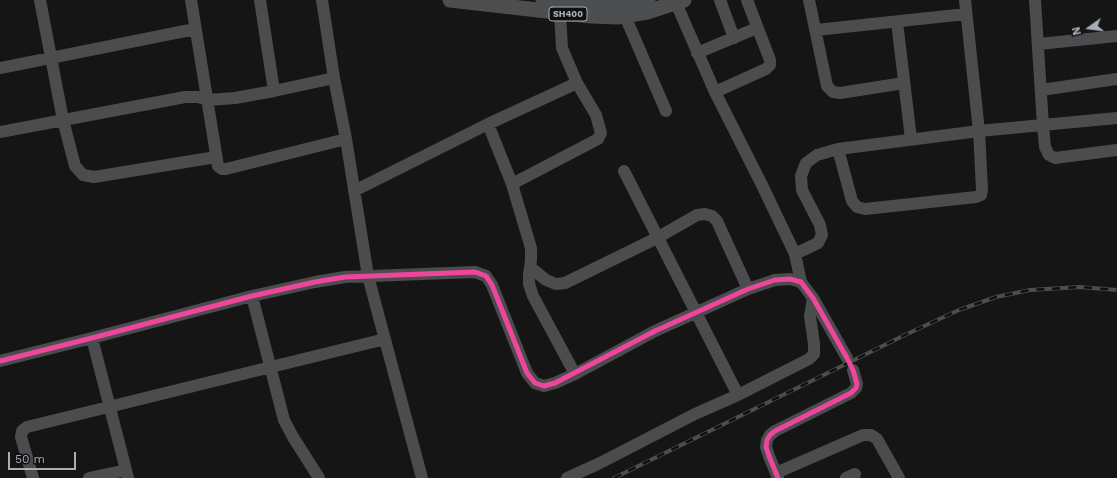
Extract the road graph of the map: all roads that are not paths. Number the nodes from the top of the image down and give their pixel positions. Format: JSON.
{"nodes":[{"id":1,"x":40,"y":0,"type":"edge"},
{"id":2,"x":191,"y":0,"type":"edge"},
{"id":3,"x":260,"y":0,"type":"edge"},
{"id":4,"x":322,"y":0,"type":"edge"},
{"id":5,"x":450,"y":0,"type":"edge"},
{"id":6,"x":543,"y":0,"type":"edge"},
{"id":7,"x":645,"y":0,"type":"edge"},
{"id":8,"x":720,"y":0,"type":"edge"},
{"id":9,"x":747,"y":0,"type":"edge"},
{"id":10,"x":809,"y":0,"type":"edge"},
{"id":11,"x":965,"y":0,"type":"edge"},
{"id":12,"x":1035,"y":0,"type":"edge"},
{"id":13,"x":680,"y":1,"type":"edge"},
{"id":14,"x":560,"y":13,"type":"junction"},
{"id":15,"x":966,"y":14,"type":"junction"},
{"id":16,"x":625,"y":16,"type":"junction"},
{"id":17,"x":898,"y":22,"type":"junction"},
{"id":18,"x":757,"y":28,"type":"junction"},
{"id":19,"x":195,"y":29,"type":"junction"},
{"id":20,"x":816,"y":30,"type":"junction"},
{"id":21,"x":1117,"y":36,"type":"edge"},
{"id":22,"x":734,"y":38,"type":"junction"},
{"id":23,"x":1039,"y":44,"type":"junction"},
{"id":24,"x":697,"y":53,"type":"junction"},
{"id":25,"x":52,"y":57,"type":"junction"},
{"id":26,"x":0,"y":68,"type":"edge"},
{"id":27,"x":334,"y":78,"type":"junction"},
{"id":28,"x":1117,"y":79,"type":"edge"},
{"id":29,"x":577,"y":83,"type":"junction"},
{"id":30,"x":904,"y":83,"type":"junction"},
{"id":31,"x":1041,"y":90,"type":"junction"},
{"id":32,"x":274,"y":91,"type":"junction"},
{"id":33,"x":715,"y":92,"type":"junction"},
{"id":34,"x":208,"y":100,"type":"junction"},
{"id":35,"x":666,"y":111,"type":"dead end"},
{"id":36,"x":1117,"y":118,"type":"edge"},
{"id":37,"x":63,"y":120,"type":"junction"},
{"id":38,"x":488,"y":124,"type":"junction"},
{"id":39,"x":1043,"y":126,"type":"junction"},
{"id":40,"x":979,"y":131,"type":"junction"},
{"id":41,"x":0,"y":132,"type":"edge"},
{"id":42,"x":346,"y":139,"type":"junction"},
{"id":43,"x":911,"y":140,"type":"junction"},
{"id":44,"x":838,"y":149,"type":"junction"},
{"id":45,"x":1117,"y":150,"type":"edge"},
{"id":46,"x":216,"y":157,"type":"junction"},
{"id":47,"x":624,"y":171,"type":"dead end"},
{"id":48,"x":512,"y":184,"type":"junction"},
{"id":49,"x":354,"y":191,"type":"junction"},
{"id":50,"x":657,"y":238,"type":"junction"},
{"id":51,"x":795,"y":254,"type":"junction"},
{"id":52,"x":530,"y":267,"type":"junction"},
{"id":53,"x":368,"y":276,"type":"junction"},
{"id":54,"x":801,"y":282,"type":"junction"},
{"id":55,"x":748,"y":289,"type":"junction"},
{"id":56,"x":252,"y":296,"type":"junction"},
{"id":57,"x":813,"y":298,"type":"junction"},
{"id":58,"x":696,"y":313,"type":"junction"},
{"id":59,"x":92,"y":338,"type":"junction"},
{"id":60,"x":385,"y":339,"type":"junction"},
{"id":61,"x":847,"y":358,"type":"dead end"},
{"id":62,"x":0,"y":361,"type":"edge"},
{"id":63,"x":270,"y":367,"type":"junction"},
{"id":64,"x":853,"y":370,"type":"dead end"},
{"id":65,"x":575,"y":374,"type":"junction"},
{"id":66,"x":738,"y":395,"type":"junction"},
{"id":67,"x":110,"y":406,"type":"junction"},
{"id":68,"x":127,"y":474,"type":"edge"},
{"id":69,"x":777,"y":475,"type":"edge"},
{"id":70,"x":33,"y":478,"type":"edge"},
{"id":71,"x":89,"y":478,"type":"edge"},
{"id":72,"x":319,"y":478,"type":"edge"},
{"id":73,"x":422,"y":478,"type":"edge"},
{"id":74,"x":567,"y":478,"type":"edge"},
{"id":75,"x":899,"y":478,"type":"edge"}],
"edges":[{"from":1,"to":25,"type":"street"},
{"from":2,"to":19,"type":"street"},
{"from":3,"to":32,"type":"street"},
{"from":4,"to":27,"type":"street"},
{"from":5,"to":14,"type":"main road","number":"SH400"},
{"from":6,"to":7,"type":"main road","number":"SH400"},
{"from":8,"to":22,"type":"street"},
{"from":9,"to":18,"type":"street"},
{"from":10,"to":20,"type":"street"},
{"from":11,"to":15,"type":"street"},
{"from":12,"to":23,"type":"street"},
{"from":13,"to":16,"type":"main road","number":"SH400"},
{"from":13,"to":24,"type":"street"},
{"from":14,"to":16,"type":"main road","number":"SH400"},
{"from":14,"to":29,"type":"street"},
{"from":15,"to":17,"type":"street"},
{"from":15,"to":40,"type":"street"},
{"from":16,"to":35,"type":"street"},
{"from":17,"to":20,"type":"street"},
{"from":17,"to":30,"type":"street"},
{"from":18,"to":22,"type":"street"},
{"from":18,"to":33,"type":"street"},
{"from":19,"to":25,"type":"street"},
{"from":19,"to":34,"type":"street"},
{"from":20,"to":30,"type":"street"},
{"from":21,"to":23,"type":"street"},
{"from":22,"to":24,"type":"street"},
{"from":23,"to":31,"type":"street"},
{"from":24,"to":33,"type":"street"},
{"from":25,"to":26,"type":"street"},
{"from":25,"to":37,"type":"street"},
{"from":27,"to":32,"type":"street"},
{"from":27,"to":42,"type":"street"},
{"from":28,"to":31,"type":"street"},
{"from":29,"to":38,"type":"street"},
{"from":29,"to":48,"type":"street"},
{"from":30,"to":43,"type":"street"},
{"from":31,"to":39,"type":"street"},
{"from":32,"to":34,"type":"street"},
{"from":33,"to":51,"type":"street"},
{"from":34,"to":37,"type":"street"},
{"from":34,"to":46,"type":"street"},
{"from":36,"to":39,"type":"street"},
{"from":37,"to":41,"type":"street"},
{"from":37,"to":46,"type":"street"},
{"from":38,"to":48,"type":"street"},
{"from":38,"to":49,"type":"street"},
{"from":39,"to":40,"type":"street"},
{"from":39,"to":45,"type":"street"},
{"from":40,"to":43,"type":"street"},
{"from":40,"to":44,"type":"street"},
{"from":42,"to":46,"type":"street"},
{"from":42,"to":49,"type":"street"},
{"from":43,"to":44,"type":"street"},
{"from":44,"to":51,"type":"street"},
{"from":47,"to":50,"type":"street"},
{"from":48,"to":52,"type":"street"},
{"from":49,"to":53,"type":"street"},
{"from":50,"to":52,"type":"street"},
{"from":50,"to":55,"type":"street"},
{"from":50,"to":58,"type":"street"},
{"from":51,"to":54,"type":"street"},
{"from":52,"to":65,"type":"street"},
{"from":53,"to":56,"type":"street"},
{"from":53,"to":60,"type":"street"},
{"from":53,"to":65,"type":"street"},
{"from":54,"to":55,"type":"street"},
{"from":54,"to":57,"type":"street"},
{"from":55,"to":58,"type":"street"},
{"from":56,"to":59,"type":"street"},
{"from":56,"to":63,"type":"street"},
{"from":57,"to":61,"type":"street"},
{"from":57,"to":66,"type":"street"},
{"from":58,"to":65,"type":"street"},
{"from":58,"to":66,"type":"street"},
{"from":59,"to":62,"type":"street"},
{"from":59,"to":67,"type":"street"},
{"from":60,"to":63,"type":"street"},
{"from":60,"to":73,"type":"street"},
{"from":63,"to":67,"type":"street"},
{"from":63,"to":72,"type":"street"},
{"from":64,"to":69,"type":"street"},
{"from":66,"to":74,"type":"street"},
{"from":67,"to":68,"type":"street"},
{"from":67,"to":70,"type":"street"},
{"from":68,"to":71,"type":"street"},
{"from":69,"to":75,"type":"street"}]}
